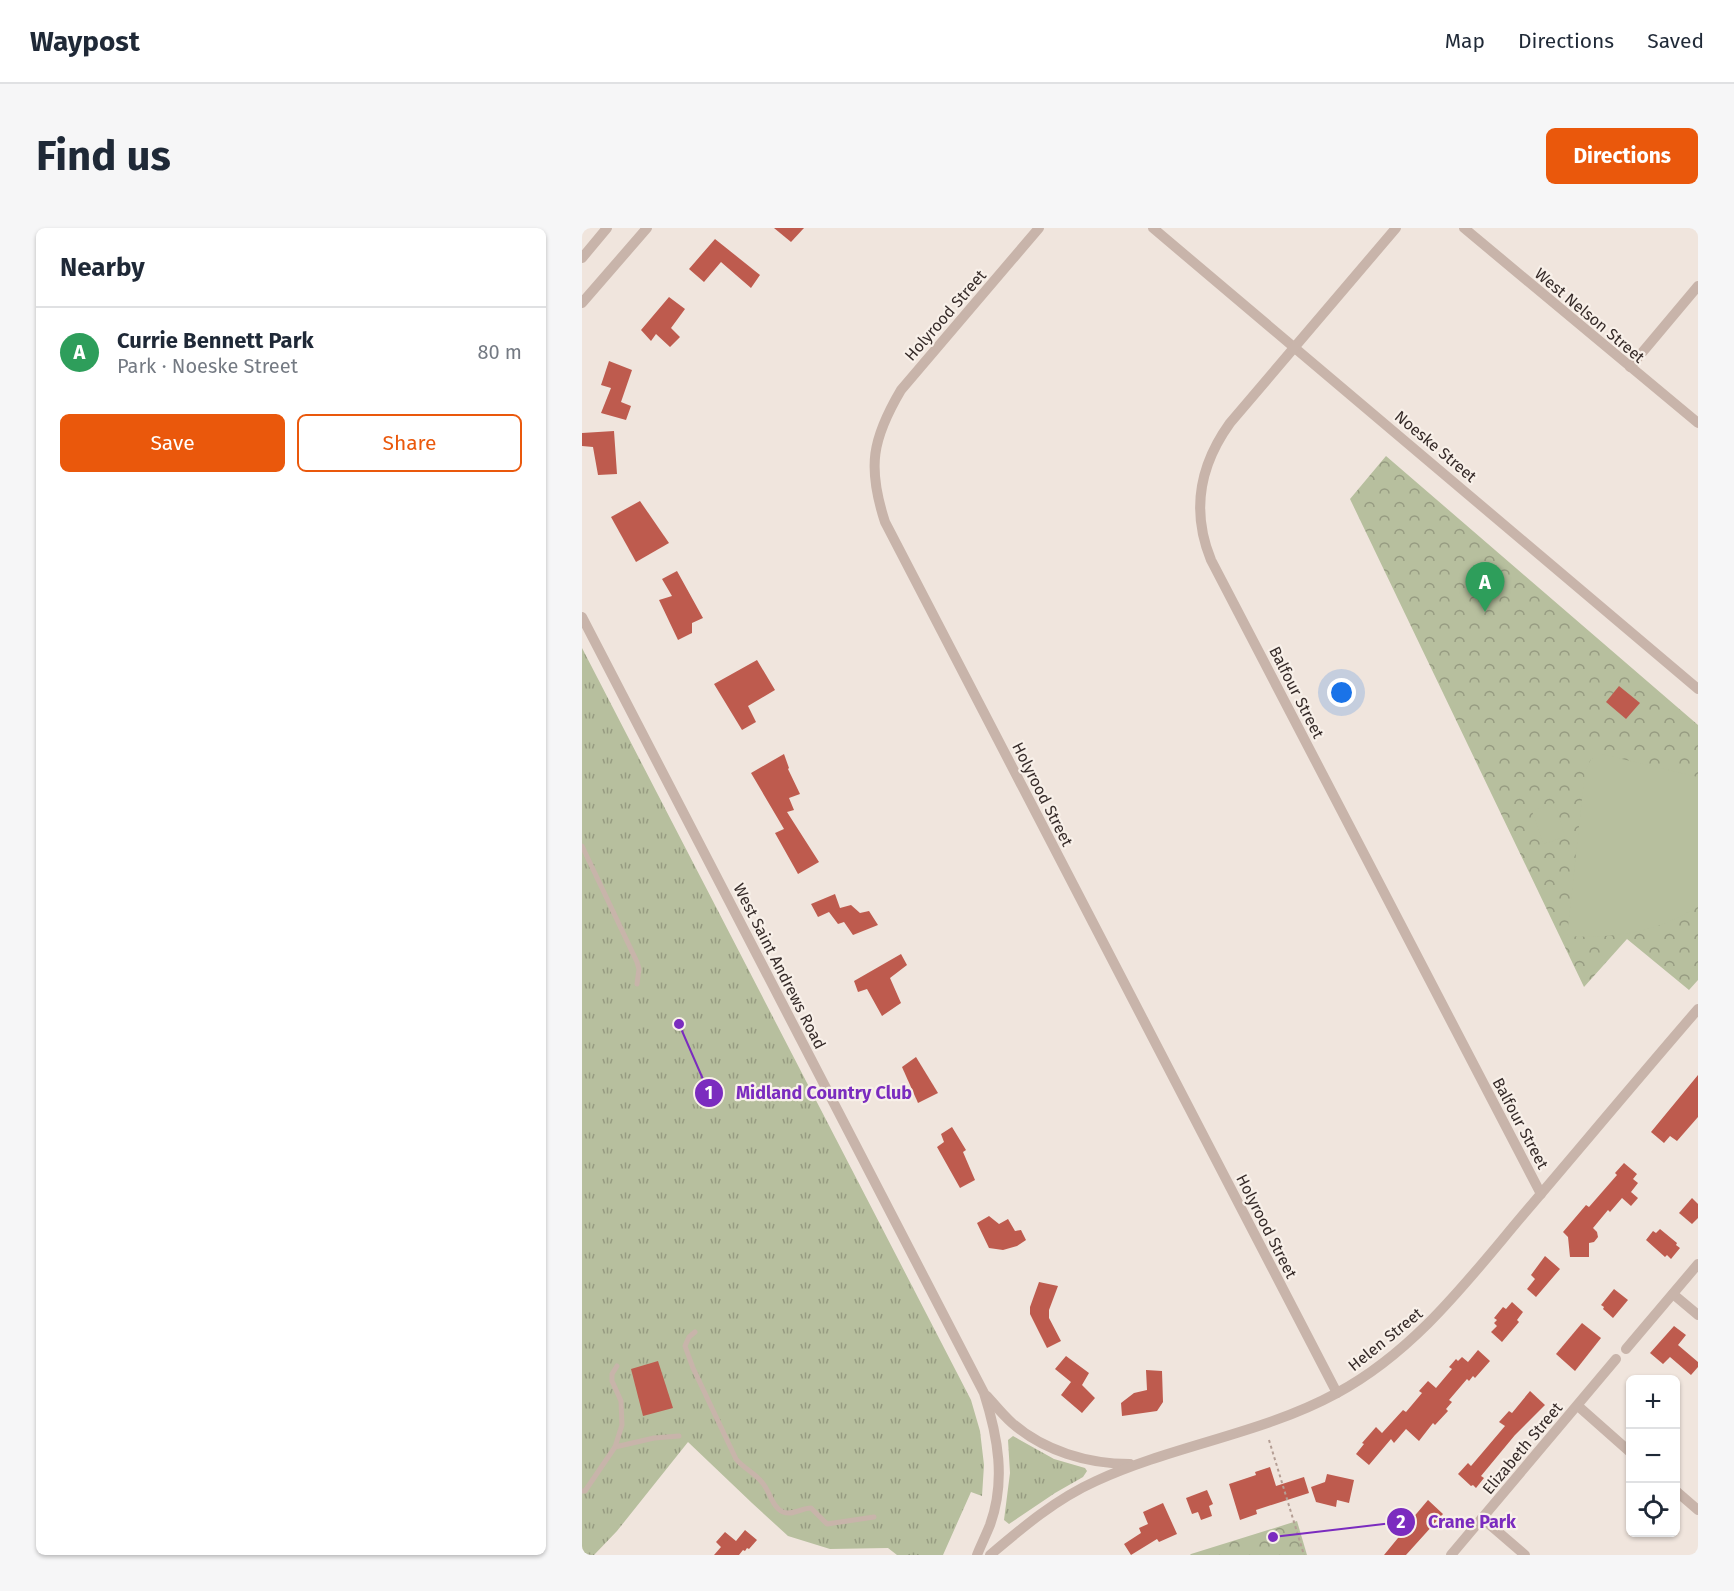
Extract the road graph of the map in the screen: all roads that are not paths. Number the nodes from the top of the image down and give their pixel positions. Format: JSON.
{"nodes":[{"id":1,"x":607,"y":228,"type":"edge"},
{"id":2,"x":647,"y":228,"type":"edge"},
{"id":3,"x":1040,"y":228,"type":"edge"},
{"id":4,"x":1153,"y":228,"type":"edge"},
{"id":5,"x":1396,"y":228,"type":"edge"},
{"id":6,"x":1464,"y":228,"type":"edge"},
{"id":7,"x":582,"y":258,"type":"edge"},
{"id":8,"x":1698,"y":286,"type":"edge"},
{"id":9,"x":582,"y":303,"type":"edge"},
{"id":10,"x":1295,"y":347,"type":"junction"},
{"id":11,"x":1630,"y":367,"type":"junction"},
{"id":12,"x":1698,"y":423,"type":"edge"},
{"id":13,"x":582,"y":617,"type":"edge"},
{"id":14,"x":1698,"y":689,"type":"edge"},
{"id":15,"x":582,"y":846,"type":"edge"},
{"id":16,"x":637,"y":984,"type":"dead end"},
{"id":17,"x":1698,"y":1009,"type":"edge"},
{"id":18,"x":1541,"y":1194,"type":"junction"},
{"id":19,"x":1698,"y":1264,"type":"edge"},
{"id":20,"x":1673,"y":1294,"type":"junction"},
{"id":21,"x":1698,"y":1315,"type":"edge"},
{"id":22,"x":695,"y":1332,"type":"dead end"},
{"id":23,"x":1626,"y":1349,"type":"dead end"},
{"id":24,"x":1616,"y":1359,"type":"dead end"},
{"id":25,"x":617,"y":1366,"type":"dead end"},
{"id":26,"x":984,"y":1393,"type":"junction"},
{"id":27,"x":1337,"y":1393,"type":"junction"},
{"id":28,"x":1578,"y":1406,"type":"junction"},
{"id":29,"x":678,"y":1436,"type":"dead end"},
{"id":30,"x":615,"y":1447,"type":"junction"},
{"id":31,"x":1626,"y":1448,"type":"edge"},
{"id":32,"x":1137,"y":1464,"type":"junction"},
{"id":33,"x":583,"y":1491,"type":"edge"},
{"id":34,"x":1680,"y":1494,"type":"edge"},
{"id":35,"x":582,"y":1499,"type":"edge"},
{"id":36,"x":1698,"y":1510,"type":"edge"},
{"id":37,"x":874,"y":1517,"type":"dead end"},
{"id":38,"x":1482,"y":1518,"type":"junction"},
{"id":39,"x":977,"y":1555,"type":"edge"},
{"id":40,"x":990,"y":1555,"type":"edge"},
{"id":41,"x":1451,"y":1555,"type":"edge"},
{"id":42,"x":1525,"y":1555,"type":"edge"}],
"edges":[{"from":1,"to":7,"type":"street"},
{"from":2,"to":9,"type":"street"},
{"from":3,"to":27,"type":"street","name":"Holyrood Street"},
{"from":4,"to":10,"type":"street","name":"Noeske Street"},
{"from":5,"to":10,"type":"street","name":"Balfour Street"},
{"from":6,"to":11,"type":"street","name":"West Nelson Street"},
{"from":8,"to":11,"type":"street"},
{"from":10,"to":14,"type":"street","name":"Noeske Street"},
{"from":10,"to":18,"type":"street","name":"Balfour Street"},
{"from":11,"to":12,"type":"street","name":"West Nelson Street"},
{"from":13,"to":26,"type":"street","name":"West Saint Andrews Road"},
{"from":15,"to":16,"type":"lane"},
{"from":17,"to":18,"type":"street","name":"Helen Street"},
{"from":18,"to":27,"type":"street","name":"Helen Street"},
{"from":19,"to":20,"type":"street"},
{"from":20,"to":21,"type":"street"},
{"from":20,"to":23,"type":"street"},
{"from":22,"to":37,"type":"lane"},
{"from":24,"to":28,"type":"street","name":"Elizabeth Street"},
{"from":25,"to":30,"type":"lane"},
{"from":26,"to":32,"type":"street","name":"West Saint Andrews Road"},
{"from":26,"to":39,"type":"street","name":"West Saint Andrews Road"},
{"from":27,"to":32,"type":"street","name":"Helen Street"},
{"from":28,"to":31,"type":"street"},
{"from":28,"to":38,"type":"street","name":"Elizabeth Street"},
{"from":29,"to":30,"type":"lane"},
{"from":30,"to":33,"type":"lane"},
{"from":32,"to":40,"type":"street","name":"Helen Street"},
{"from":33,"to":35,"type":"lane"},
{"from":34,"to":36,"type":"street"},
{"from":38,"to":41,"type":"street","name":"Elizabeth Street"},
{"from":38,"to":42,"type":"street"}]}
